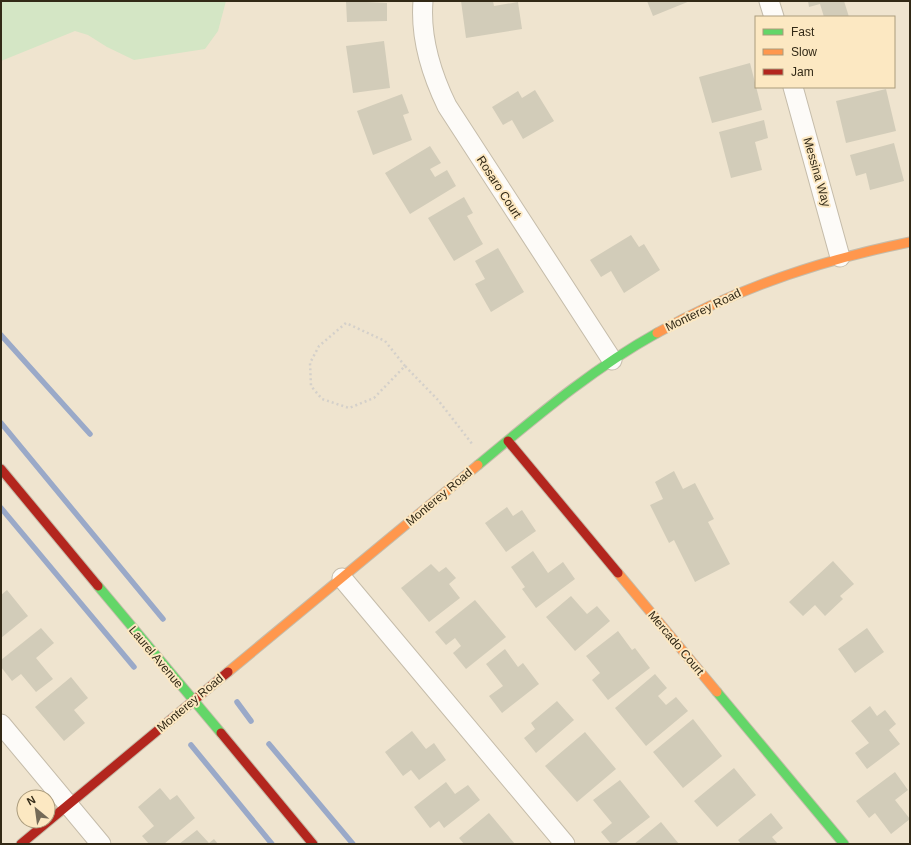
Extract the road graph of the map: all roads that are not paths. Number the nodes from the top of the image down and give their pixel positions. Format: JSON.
{"nodes":[{"id":1,"x":423,"y":1,"type":"edge"},
{"id":2,"x":769,"y":1,"type":"edge"},
{"id":3,"x":774,"y":16,"type":"edge"},
{"id":4,"x":793,"y":88,"type":"edge"},
{"id":5,"x":910,"y":242,"type":"edge"},
{"id":6,"x":840,"y":257,"type":"junction"},
{"id":7,"x":612,"y":360,"type":"junction"},
{"id":8,"x":508,"y":441,"type":"junction"},
{"id":9,"x":1,"y":469,"type":"edge"},
{"id":10,"x":342,"y":578,"type":"junction"},
{"id":11,"x":193,"y":701,"type":"junction"},
{"id":12,"x":1,"y":724,"type":"edge"},
{"id":13,"x":68,"y":805,"type":"junction"},
{"id":14,"x":21,"y":844,"type":"edge"},
{"id":15,"x":101,"y":844,"type":"edge"},
{"id":16,"x":313,"y":844,"type":"edge"},
{"id":17,"x":565,"y":844,"type":"edge"},
{"id":18,"x":844,"y":844,"type":"edge"}],
"edges":[{"from":1,"to":7,"type":"street","name":"Rosaro Court"},
{"from":2,"to":3,"type":"street"},
{"from":4,"to":6,"type":"street","name":"Messina Way"},
{"from":5,"to":6,"type":"street","name":"Monterey Road"},
{"from":6,"to":7,"type":"street","name":"Monterey Road"},
{"from":7,"to":8,"type":"street","name":"Monterey Road"},
{"from":8,"to":10,"type":"street","name":"Monterey Road"},
{"from":8,"to":18,"type":"street","name":"Mercado Court"},
{"from":9,"to":11,"type":"street","name":"Laurel Avenue"},
{"from":10,"to":11,"type":"street","name":"Monterey Road"},
{"from":10,"to":17,"type":"street"},
{"from":11,"to":13,"type":"street","name":"Monterey Road"},
{"from":11,"to":16,"type":"street","name":"Laurel Avenue"},
{"from":12,"to":13,"type":"street"},
{"from":13,"to":14,"type":"street","name":"Monterey Road"},
{"from":13,"to":15,"type":"street"}]}
